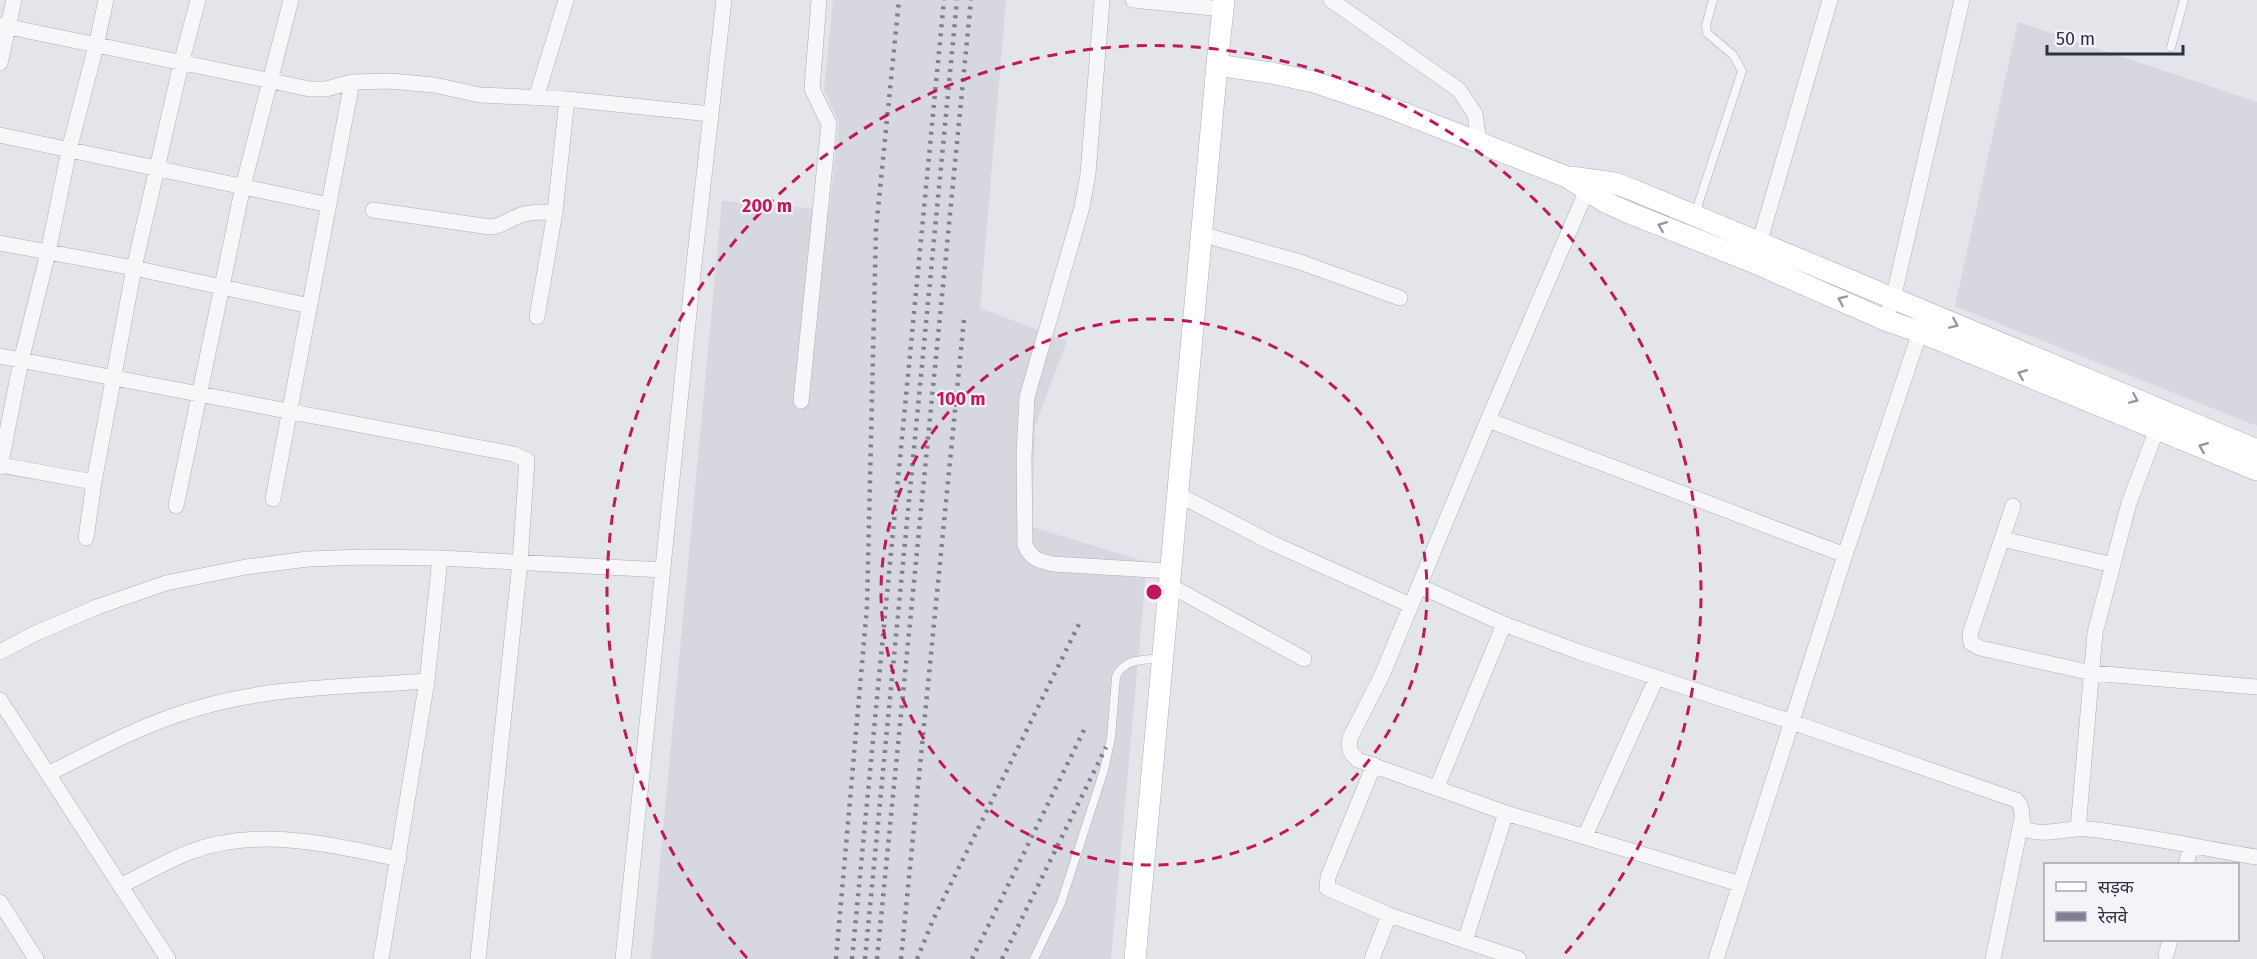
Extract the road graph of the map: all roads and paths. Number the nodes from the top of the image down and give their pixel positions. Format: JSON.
{"nodes":[{"id":1,"x":14,"y":0,"type":"edge"},
{"id":2,"x":106,"y":0,"type":"edge"},
{"id":3,"x":198,"y":0,"type":"edge"},
{"id":4,"x":291,"y":0,"type":"edge"},
{"id":5,"x":566,"y":0,"type":"edge"},
{"id":6,"x":724,"y":0,"type":"edge"},
{"id":7,"x":819,"y":0,"type":"edge"},
{"id":8,"x":1102,"y":0,"type":"edge"},
{"id":9,"x":1133,"y":0,"type":"edge"},
{"id":10,"x":1331,"y":0,"type":"edge"},
{"id":11,"x":1713,"y":0,"type":"edge"},
{"id":12,"x":1830,"y":0,"type":"edge"},
{"id":13,"x":1962,"y":0,"type":"edge"},
{"id":14,"x":2184,"y":0,"type":"edge"},
{"id":15,"x":1224,"y":4,"type":"edge"},
{"id":16,"x":4,"y":26,"type":"edge"},
{"id":17,"x":96,"y":45,"type":"junction"},
{"id":18,"x":2171,"y":47,"type":"dead end"},
{"id":19,"x":0,"y":63,"type":"edge"},
{"id":20,"x":181,"y":64,"type":"junction"},
{"id":21,"x":1217,"y":65,"type":"junction"},
{"id":22,"x":270,"y":81,"type":"junction"},
{"id":23,"x":352,"y":82,"type":"junction"},
{"id":24,"x":536,"y":98,"type":"junction"},
{"id":25,"x":567,"y":99,"type":"junction"},
{"id":26,"x":710,"y":114,"type":"junction"},
{"id":27,"x":0,"y":135,"type":"edge"},
{"id":28,"x":1479,"y":142,"type":"junction"},
{"id":29,"x":69,"y":150,"type":"junction"},
{"id":30,"x":158,"y":168,"type":"junction"},
{"id":31,"x":1567,"y":177,"type":"junction"},
{"id":32,"x":243,"y":186,"type":"junction"},
{"id":33,"x":1587,"y":190,"type":"junction"},
{"id":34,"x":329,"y":205,"type":"junction"},
{"id":35,"x":373,"y":210,"type":"dead end"},
{"id":36,"x":555,"y":212,"type":"junction"},
{"id":37,"x":1695,"y":215,"type":"junction"},
{"id":38,"x":1201,"y":234,"type":"junction"},
{"id":39,"x":0,"y":243,"type":"edge"},
{"id":40,"x":48,"y":252,"type":"junction"},
{"id":41,"x":1757,"y":253,"type":"junction"},
{"id":42,"x":134,"y":268,"type":"junction"},
{"id":43,"x":221,"y":286,"type":"junction"},
{"id":44,"x":1400,"y":298,"type":"dead end"},
{"id":45,"x":1893,"y":300,"type":"junction"},
{"id":46,"x":310,"y":306,"type":"junction"},
{"id":47,"x":537,"y":317,"type":"dead end"},
{"id":48,"x":1885,"y":320,"type":"junction"},
{"id":49,"x":1923,"y":322,"type":"junction"},
{"id":50,"x":0,"y":356,"type":"edge"},
{"id":51,"x":21,"y":361,"type":"junction"},
{"id":52,"x":113,"y":377,"type":"junction"},
{"id":53,"x":201,"y":393,"type":"junction"},
{"id":54,"x":801,"y":401,"type":"dead end"},
{"id":55,"x":290,"y":412,"type":"junction"},
{"id":56,"x":1488,"y":420,"type":"junction"},
{"id":57,"x":2157,"y":429,"type":"junction"},
{"id":58,"x":2257,"y":450,"type":"edge"},
{"id":59,"x":0,"y":466,"type":"edge"},
{"id":60,"x":2257,"y":470,"type":"edge"},
{"id":61,"x":94,"y":482,"type":"junction"},
{"id":62,"x":1177,"y":494,"type":"junction"},
{"id":63,"x":273,"y":499,"type":"dead end"},
{"id":64,"x":2013,"y":506,"type":"dead end"},
{"id":65,"x":176,"y":507,"type":"dead end"},
{"id":66,"x":86,"y":538,"type":"dead end"},
{"id":67,"x":2002,"y":539,"type":"junction"},
{"id":68,"x":1845,"y":555,"type":"junction"},
{"id":69,"x":440,"y":558,"type":"junction"},
{"id":70,"x":520,"y":562,"type":"junction"},
{"id":71,"x":2113,"y":565,"type":"junction"},
{"id":72,"x":663,"y":570,"type":"junction"},
{"id":73,"x":1170,"y":578,"type":"junction"},
{"id":74,"x":1419,"y":586,"type":"junction"},
{"id":75,"x":1410,"y":605,"type":"junction"},
{"id":76,"x":1504,"y":624,"type":"junction"},
{"id":77,"x":0,"y":652,"type":"edge"},
{"id":78,"x":1162,"y":658,"type":"junction"},
{"id":79,"x":1304,"y":659,"type":"dead end"},
{"id":80,"x":2092,"y":673,"type":"junction"},
{"id":81,"x":1656,"y":679,"type":"junction"},
{"id":82,"x":427,"y":681,"type":"junction"},
{"id":83,"x":2257,"y":687,"type":"edge"},
{"id":84,"x":0,"y":700,"type":"edge"},
{"id":85,"x":1792,"y":722,"type":"junction"},
{"id":86,"x":1374,"y":765,"type":"junction"},
{"id":87,"x":48,"y":774,"type":"junction"},
{"id":88,"x":1437,"y":787,"type":"junction"},
{"id":89,"x":1506,"y":813,"type":"junction"},
{"id":90,"x":2021,"y":823,"type":"junction"},
{"id":91,"x":2078,"y":829,"type":"junction"},
{"id":92,"x":1585,"y":836,"type":"junction"},
{"id":93,"x":2190,"y":846,"type":"junction"},
{"id":94,"x":2257,"y":857,"type":"edge"},
{"id":95,"x":399,"y":859,"type":"junction"},
{"id":96,"x":2186,"y":863,"type":"edge"},
{"id":97,"x":1740,"y":884,"type":"junction"},
{"id":98,"x":120,"y":886,"type":"junction"},
{"id":99,"x":0,"y":903,"type":"edge"},
{"id":100,"x":1389,"y":915,"type":"junction"},
{"id":101,"x":1465,"y":941,"type":"junction"},
{"id":102,"x":2170,"y":941,"type":"edge"},
{"id":103,"x":2166,"y":955,"type":"dead end"},
{"id":104,"x":36,"y":959,"type":"edge"},
{"id":105,"x":168,"y":959,"type":"edge"},
{"id":106,"x":381,"y":959,"type":"edge"},
{"id":107,"x":478,"y":959,"type":"edge"},
{"id":108,"x":624,"y":959,"type":"edge"},
{"id":109,"x":1034,"y":959,"type":"edge"},
{"id":110,"x":1135,"y":959,"type":"edge"},
{"id":111,"x":1372,"y":959,"type":"edge"},
{"id":112,"x":1519,"y":959,"type":"edge"},
{"id":113,"x":1716,"y":959,"type":"edge"},
{"id":114,"x":1993,"y":959,"type":"edge"}],
"edges":[{"from":1,"to":16,"type":"street"},
{"from":2,"to":17,"type":"street"},
{"from":3,"to":20,"type":"street"},
{"from":4,"to":22,"type":"street"},
{"from":5,"to":24,"type":"street"},
{"from":6,"to":26,"type":"street"},
{"from":7,"to":54,"type":"street"},
{"from":8,"to":73,"type":"street"},
{"from":9,"to":15,"type":"street"},
{"from":10,"to":28,"type":"street"},
{"from":11,"to":37,"type":"lane"},
{"from":12,"to":41,"type":"street"},
{"from":13,"to":45,"type":"street"},
{"from":14,"to":18,"type":"lane"},
{"from":15,"to":21,"type":"street"},
{"from":16,"to":17,"type":"street"},
{"from":16,"to":19,"type":"street"},
{"from":17,"to":20,"type":"street"},
{"from":17,"to":29,"type":"street"},
{"from":20,"to":22,"type":"street"},
{"from":20,"to":30,"type":"street"},
{"from":21,"to":28,"type":"street"},
{"from":21,"to":38,"type":"street"},
{"from":22,"to":23,"type":"street"},
{"from":22,"to":32,"type":"street"},
{"from":23,"to":24,"type":"street"},
{"from":23,"to":34,"type":"street"},
{"from":24,"to":25,"type":"street"},
{"from":25,"to":26,"type":"street"},
{"from":25,"to":36,"type":"street"},
{"from":26,"to":72,"type":"street"},
{"from":27,"to":29,"type":"street"},
{"from":28,"to":31,"type":"street"},
{"from":29,"to":30,"type":"street"},
{"from":29,"to":40,"type":"street"},
{"from":30,"to":32,"type":"street"},
{"from":30,"to":42,"type":"street"},
{"from":31,"to":33,"type":"street"},
{"from":31,"to":37,"type":"street"},
{"from":32,"to":34,"type":"street"},
{"from":32,"to":43,"type":"street"},
{"from":41,"to":33,"type":"street","one_way":true},
{"from":33,"to":56,"type":"street"},
{"from":34,"to":46,"type":"street"},
{"from":35,"to":36,"type":"street"},
{"from":36,"to":47,"type":"street"},
{"from":37,"to":41,"type":"street"},
{"from":38,"to":44,"type":"street"},
{"from":38,"to":62,"type":"street"},
{"from":39,"to":40,"type":"street"},
{"from":40,"to":42,"type":"street"},
{"from":40,"to":51,"type":"street"},
{"from":41,"to":45,"type":"street"},
{"from":48,"to":41,"type":"street","one_way":true},
{"from":42,"to":43,"type":"street"},
{"from":42,"to":52,"type":"street"},
{"from":43,"to":46,"type":"street"},
{"from":43,"to":53,"type":"street"},
{"from":45,"to":48,"type":"street"},
{"from":45,"to":49,"type":"street"},
{"from":46,"to":55,"type":"street"},
{"from":48,"to":49,"type":"street"},
{"from":57,"to":49,"type":"street","one_way":true},
{"from":49,"to":58,"type":"street","one_way":true},
{"from":49,"to":68,"type":"street"},
{"from":50,"to":51,"type":"street"},
{"from":51,"to":52,"type":"street"},
{"from":51,"to":59,"type":"street"},
{"from":52,"to":53,"type":"street"},
{"from":52,"to":61,"type":"street"},
{"from":53,"to":55,"type":"street"},
{"from":53,"to":65,"type":"street"},
{"from":55,"to":63,"type":"street"},
{"from":55,"to":70,"type":"street"},
{"from":56,"to":68,"type":"street"},
{"from":56,"to":74,"type":"street"},
{"from":60,"to":57,"type":"street","one_way":true},
{"from":57,"to":71,"type":"street"},
{"from":59,"to":61,"type":"street"},
{"from":61,"to":66,"type":"street"},
{"from":62,"to":73,"type":"street"},
{"from":62,"to":75,"type":"street"},
{"from":64,"to":67,"type":"street"},
{"from":67,"to":71,"type":"street"},
{"from":67,"to":80,"type":"street"},
{"from":68,"to":85,"type":"street"},
{"from":69,"to":70,"type":"street"},
{"from":69,"to":77,"type":"street"},
{"from":69,"to":82,"type":"street"},
{"from":70,"to":72,"type":"street"},
{"from":70,"to":107,"type":"street"},
{"from":71,"to":80,"type":"street"},
{"from":72,"to":108,"type":"street"},
{"from":73,"to":78,"type":"street"},
{"from":73,"to":79,"type":"street"},
{"from":74,"to":75,"type":"street"},
{"from":74,"to":76,"type":"street"},
{"from":75,"to":86,"type":"street"},
{"from":76,"to":81,"type":"street"},
{"from":76,"to":88,"type":"street"},
{"from":78,"to":109,"type":"lane"},
{"from":78,"to":110,"type":"street"},
{"from":80,"to":83,"type":"street"},
{"from":80,"to":91,"type":"street"},
{"from":81,"to":85,"type":"street"},
{"from":81,"to":92,"type":"street"},
{"from":82,"to":87,"type":"street"},
{"from":82,"to":95,"type":"street"},
{"from":84,"to":87,"type":"street"},
{"from":85,"to":90,"type":"street"},
{"from":85,"to":97,"type":"street"},
{"from":86,"to":88,"type":"street"},
{"from":86,"to":100,"type":"street"},
{"from":87,"to":98,"type":"street"},
{"from":88,"to":89,"type":"street"},
{"from":89,"to":92,"type":"street"},
{"from":89,"to":101,"type":"street"},
{"from":90,"to":91,"type":"street"},
{"from":90,"to":114,"type":"street"},
{"from":91,"to":93,"type":"street"},
{"from":92,"to":97,"type":"street"},
{"from":93,"to":94,"type":"street"},
{"from":93,"to":96,"type":"street"},
{"from":95,"to":98,"type":"street"},
{"from":95,"to":106,"type":"street"},
{"from":97,"to":113,"type":"street"},
{"from":98,"to":105,"type":"street"},
{"from":99,"to":104,"type":"street"},
{"from":100,"to":101,"type":"street"},
{"from":100,"to":111,"type":"street"},
{"from":101,"to":112,"type":"street"},
{"from":102,"to":103,"type":"street"}]}
